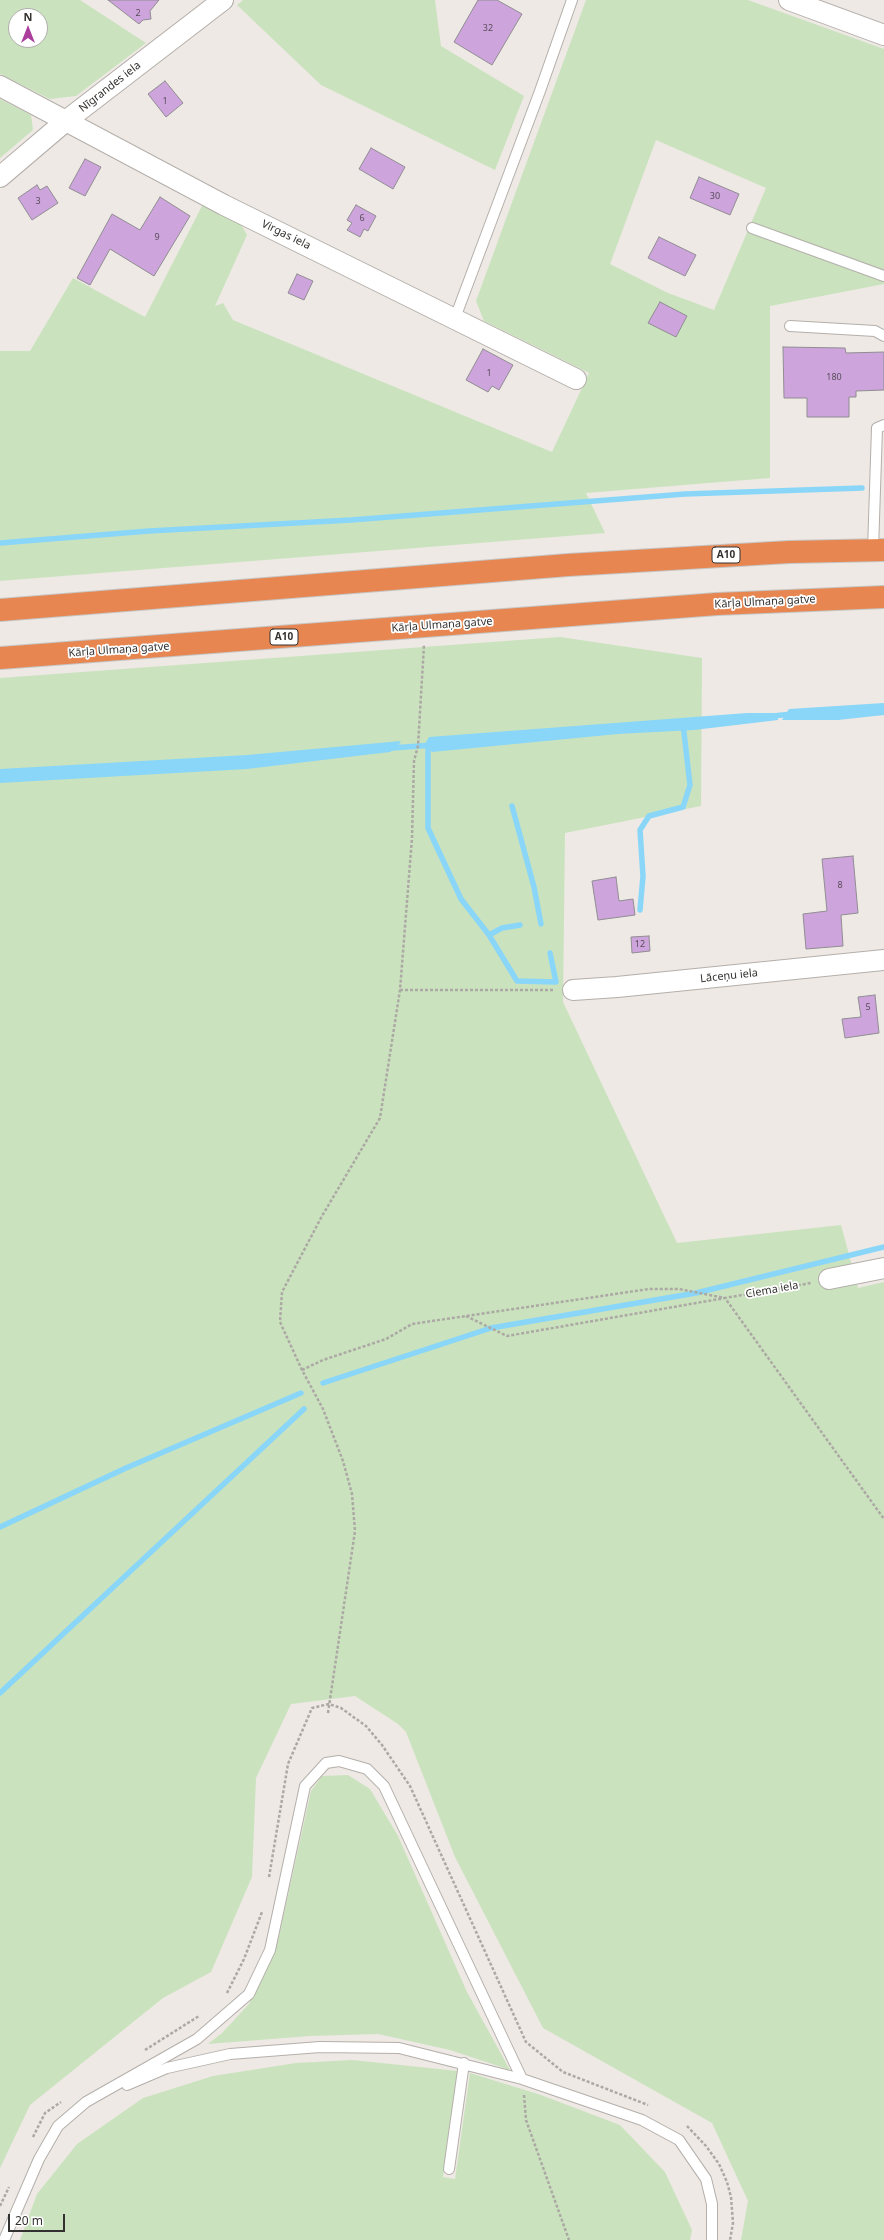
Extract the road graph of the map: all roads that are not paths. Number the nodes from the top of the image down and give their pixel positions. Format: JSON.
{"nodes":[{"id":1,"x":223,"y":0,"type":"edge"},
{"id":2,"x":572,"y":0,"type":"edge"},
{"id":3,"x":789,"y":0,"type":"edge"},
{"id":4,"x":884,"y":35,"type":"edge"},
{"id":5,"x":0,"y":86,"type":"edge"},
{"id":6,"x":67,"y":120,"type":"junction"},
{"id":7,"x":0,"y":177,"type":"edge"},
{"id":8,"x":752,"y":228,"type":"dead end"},
{"id":9,"x":884,"y":276,"type":"edge"},
{"id":10,"x":455,"y":318,"type":"junction"},
{"id":11,"x":790,"y":326,"type":"dead end"},
{"id":12,"x":884,"y":336,"type":"edge"},
{"id":13,"x":576,"y":379,"type":"dead end"},
{"id":14,"x":884,"y":425,"type":"edge"},
{"id":15,"x":879,"y":550,"type":"edge"},
{"id":16,"x":884,"y":597,"type":"edge"},
{"id":17,"x":0,"y":610,"type":"edge"},
{"id":18,"x":0,"y":658,"type":"edge"},
{"id":19,"x":884,"y":960,"type":"edge"},
{"id":20,"x":573,"y":990,"type":"road end"},
{"id":21,"x":884,"y":1268,"type":"edge"},
{"id":22,"x":830,"y":1280,"type":"road end"},
{"id":23,"x":464,"y":2063,"type":"junction"},
{"id":24,"x":522,"y":2079,"type":"junction"},
{"id":25,"x":86,"y":2102,"type":"junction"},
{"id":26,"x":449,"y":2169,"type":"dead end"},
{"id":27,"x":4,"y":2240,"type":"edge"},
{"id":28,"x":712,"y":2240,"type":"edge"}],
"edges":[{"from":1,"to":6,"type":"street","name":"Nīgrandes iela"},
{"from":2,"to":10,"type":"lane"},
{"from":3,"to":4,"type":"street"},
{"from":5,"to":6,"type":"street","name":"Virgas iela"},
{"from":6,"to":7,"type":"street","name":"Nīgrandes iela"},
{"from":6,"to":10,"type":"street","name":"Virgas iela"},
{"from":8,"to":9,"type":"lane"},
{"from":10,"to":13,"type":"street","name":"Virgas iela"},
{"from":11,"to":12,"type":"lane"},
{"from":14,"to":15,"type":"lane"},
{"from":15,"to":17,"type":"highway","number":"A10"},
{"from":16,"to":18,"type":"highway","name":"Kārļa Ulmaņa gatve","number":"A10"},
{"from":19,"to":20,"type":"street","name":"Lāceņu iela"},
{"from":21,"to":22,"type":"street"},
{"from":23,"to":24,"type":"lane"},
{"from":23,"to":25,"type":"lane"},
{"from":23,"to":26,"type":"lane"},
{"from":24,"to":25,"type":"lane"},
{"from":24,"to":28,"type":"lane"},
{"from":25,"to":27,"type":"lane"}]}
